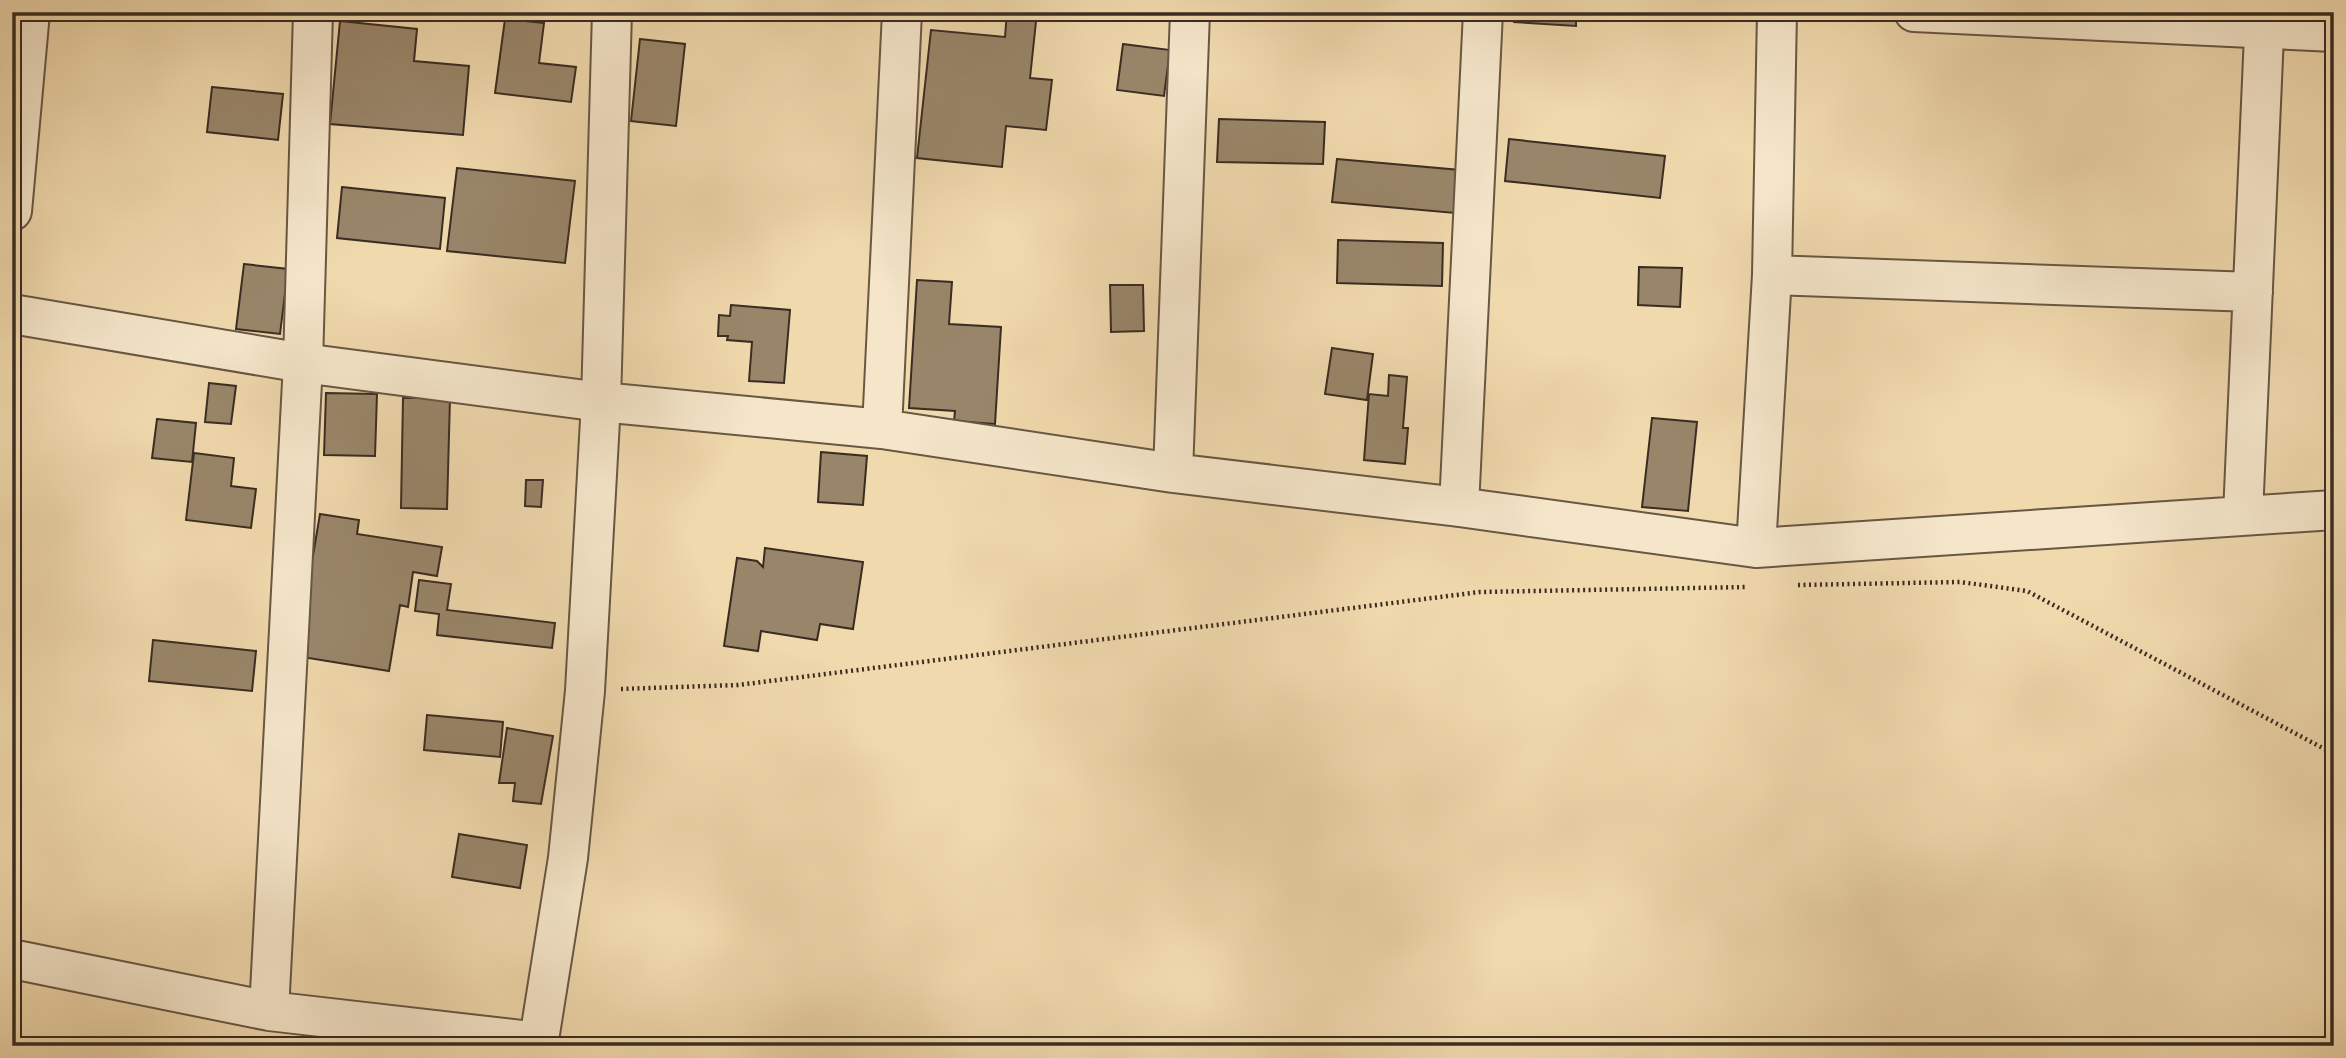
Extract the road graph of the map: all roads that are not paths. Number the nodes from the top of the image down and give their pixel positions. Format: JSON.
{"nodes":[{"id":1,"x":30,"y":12,"type":"edge"},
{"id":2,"x":313,"y":12,"type":"edge"},
{"id":3,"x":612,"y":12,"type":"edge"},
{"id":4,"x":902,"y":12,"type":"edge"},
{"id":5,"x":1190,"y":12,"type":"edge"},
{"id":6,"x":1483,"y":12,"type":"edge"},
{"id":7,"x":1777,"y":12,"type":"edge"},
{"id":8,"x":1914,"y":12,"type":"edge"},
{"id":9,"x":2264,"y":20,"type":"edge"},
{"id":10,"x":2334,"y":32,"type":"edge"},
{"id":11,"x":12,"y":211,"type":"edge"},
{"id":12,"x":1772,"y":275,"type":"junction"},
{"id":13,"x":2253,"y":292,"type":"junction"},
{"id":14,"x":12,"y":314,"type":"edge"},
{"id":15,"x":303,"y":363,"type":"junction"},
{"id":16,"x":601,"y":402,"type":"junction"},
{"id":17,"x":882,"y":429,"type":"junction"},
{"id":18,"x":1173,"y":473,"type":"junction"},
{"id":19,"x":1460,"y":506,"type":"junction"},
{"id":20,"x":2334,"y":510,"type":"edge"},
{"id":21,"x":2242,"y":515,"type":"junction"},
{"id":22,"x":1756,"y":548,"type":"junction"},
{"id":23,"x":12,"y":959,"type":"edge"},
{"id":24,"x":269,"y":1011,"type":"junction"},
{"id":25,"x":538,"y":1044,"type":"edge"}],
"edges":[{"from":1,"to":11,"type":"street"},
{"from":2,"to":15,"type":"street"},
{"from":3,"to":16,"type":"street"},
{"from":4,"to":17,"type":"street"},
{"from":5,"to":18,"type":"street"},
{"from":6,"to":19,"type":"street"},
{"from":7,"to":12,"type":"street"},
{"from":8,"to":9,"type":"street"},
{"from":9,"to":10,"type":"street"},
{"from":9,"to":13,"type":"street"},
{"from":12,"to":13,"type":"street"},
{"from":12,"to":22,"type":"street"},
{"from":13,"to":21,"type":"street"},
{"from":14,"to":15,"type":"street"},
{"from":15,"to":16,"type":"street"},
{"from":15,"to":24,"type":"street"},
{"from":16,"to":17,"type":"street"},
{"from":16,"to":25,"type":"street"},
{"from":17,"to":18,"type":"street"},
{"from":18,"to":19,"type":"street"},
{"from":19,"to":22,"type":"street"},
{"from":20,"to":21,"type":"street"},
{"from":21,"to":22,"type":"street"},
{"from":23,"to":24,"type":"street"},
{"from":24,"to":25,"type":"street"}]}
